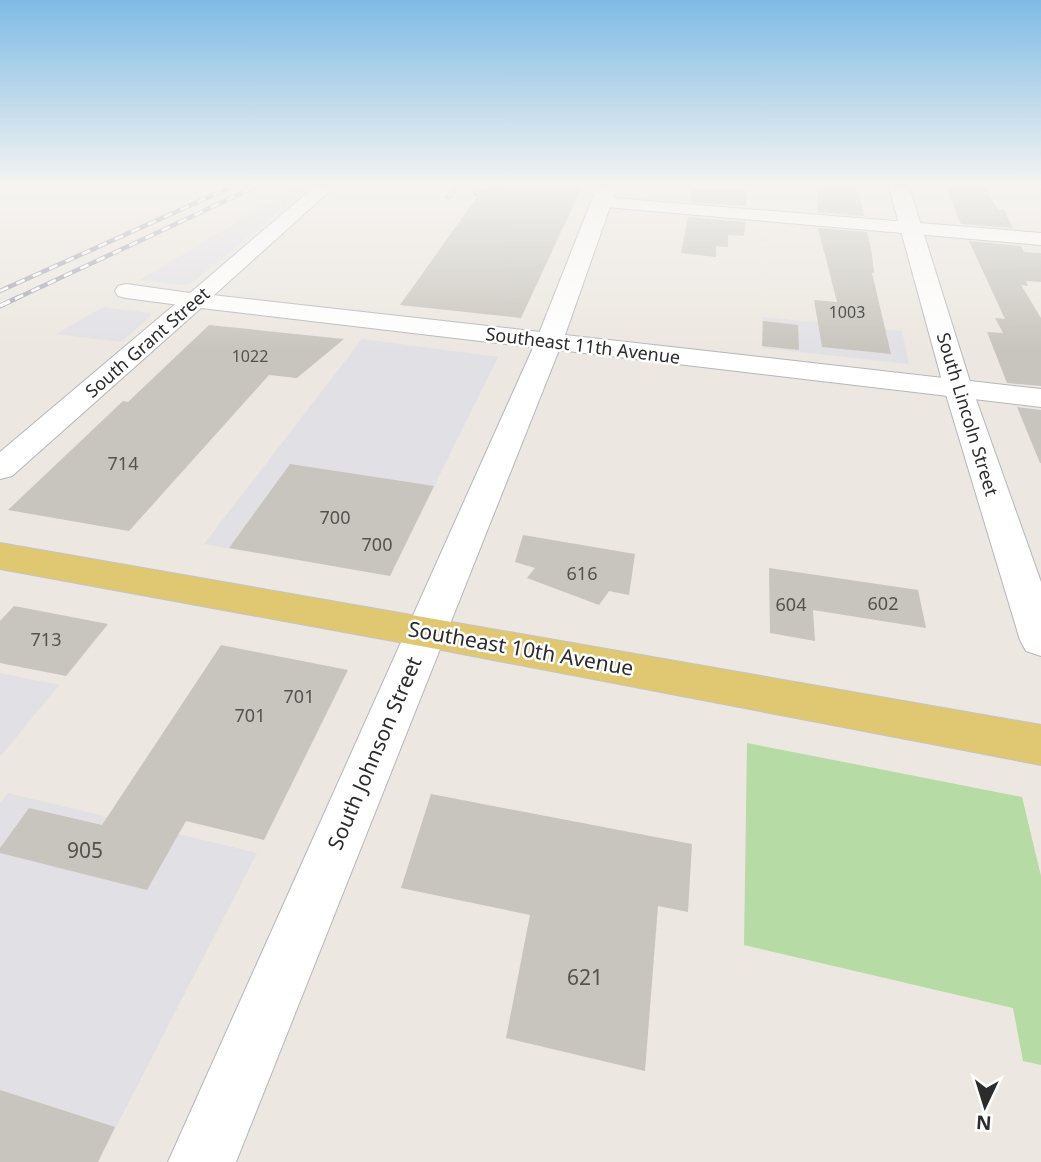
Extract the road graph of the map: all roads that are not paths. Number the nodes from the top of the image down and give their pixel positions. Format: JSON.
{"nodes":[{"id":1,"x":263,"y":241,"type":"edge"},
{"id":2,"x":586,"y":241,"type":"edge"},
{"id":3,"x":916,"y":241,"type":"edge"},
{"id":4,"x":126,"y":291,"type":"dead end"},
{"id":5,"x":195,"y":300,"type":"junction"},
{"id":6,"x":549,"y":341,"type":"junction"},
{"id":7,"x":652,"y":353,"type":"junction"},
{"id":8,"x":528,"y":388,"type":"junction"},
{"id":9,"x":958,"y":388,"type":"junction"},
{"id":10,"x":1041,"y":398,"type":"edge"},
{"id":11,"x":0,"y":469,"type":"edge"},
{"id":12,"x":0,"y":556,"type":"edge"},
{"id":13,"x":426,"y":631,"type":"junction"},
{"id":14,"x":1041,"y":640,"type":"edge"},
{"id":15,"x":1041,"y":745,"type":"edge"},
{"id":16,"x":202,"y":1162,"type":"edge"}],
"edges":[{"from":1,"to":5,"type":"street","name":"South Grant Street"},
{"from":2,"to":6,"type":"main road","name":"South Johnson Street"},
{"from":3,"to":9,"type":"main road","name":"South Lincoln Street"},
{"from":4,"to":5,"type":"street","name":"Southeast 11th Avenue"},
{"from":5,"to":6,"type":"main road","name":"Southeast 11th Avenue"},
{"from":5,"to":11,"type":"main road","name":"South Grant Street"},
{"from":6,"to":7,"type":"main road","name":"Southeast 11th Avenue"},
{"from":6,"to":8,"type":"main road","name":"South Johnson Street"},
{"from":7,"to":8,"type":"main road"},
{"from":7,"to":9,"type":"main road","name":"Southeast 11th Avenue"},
{"from":8,"to":13,"type":"main road","name":"South Johnson Street"},
{"from":9,"to":10,"type":"main road","name":"Southeast 11th Avenue"},
{"from":9,"to":14,"type":"main road","name":"South Lincoln Street"},
{"from":12,"to":13,"type":"main road","name":"Southeast 10th Avenue"},
{"from":13,"to":15,"type":"main road","name":"Southeast 10th Avenue"},
{"from":13,"to":16,"type":"main road","name":"South Johnson Street"}]}
